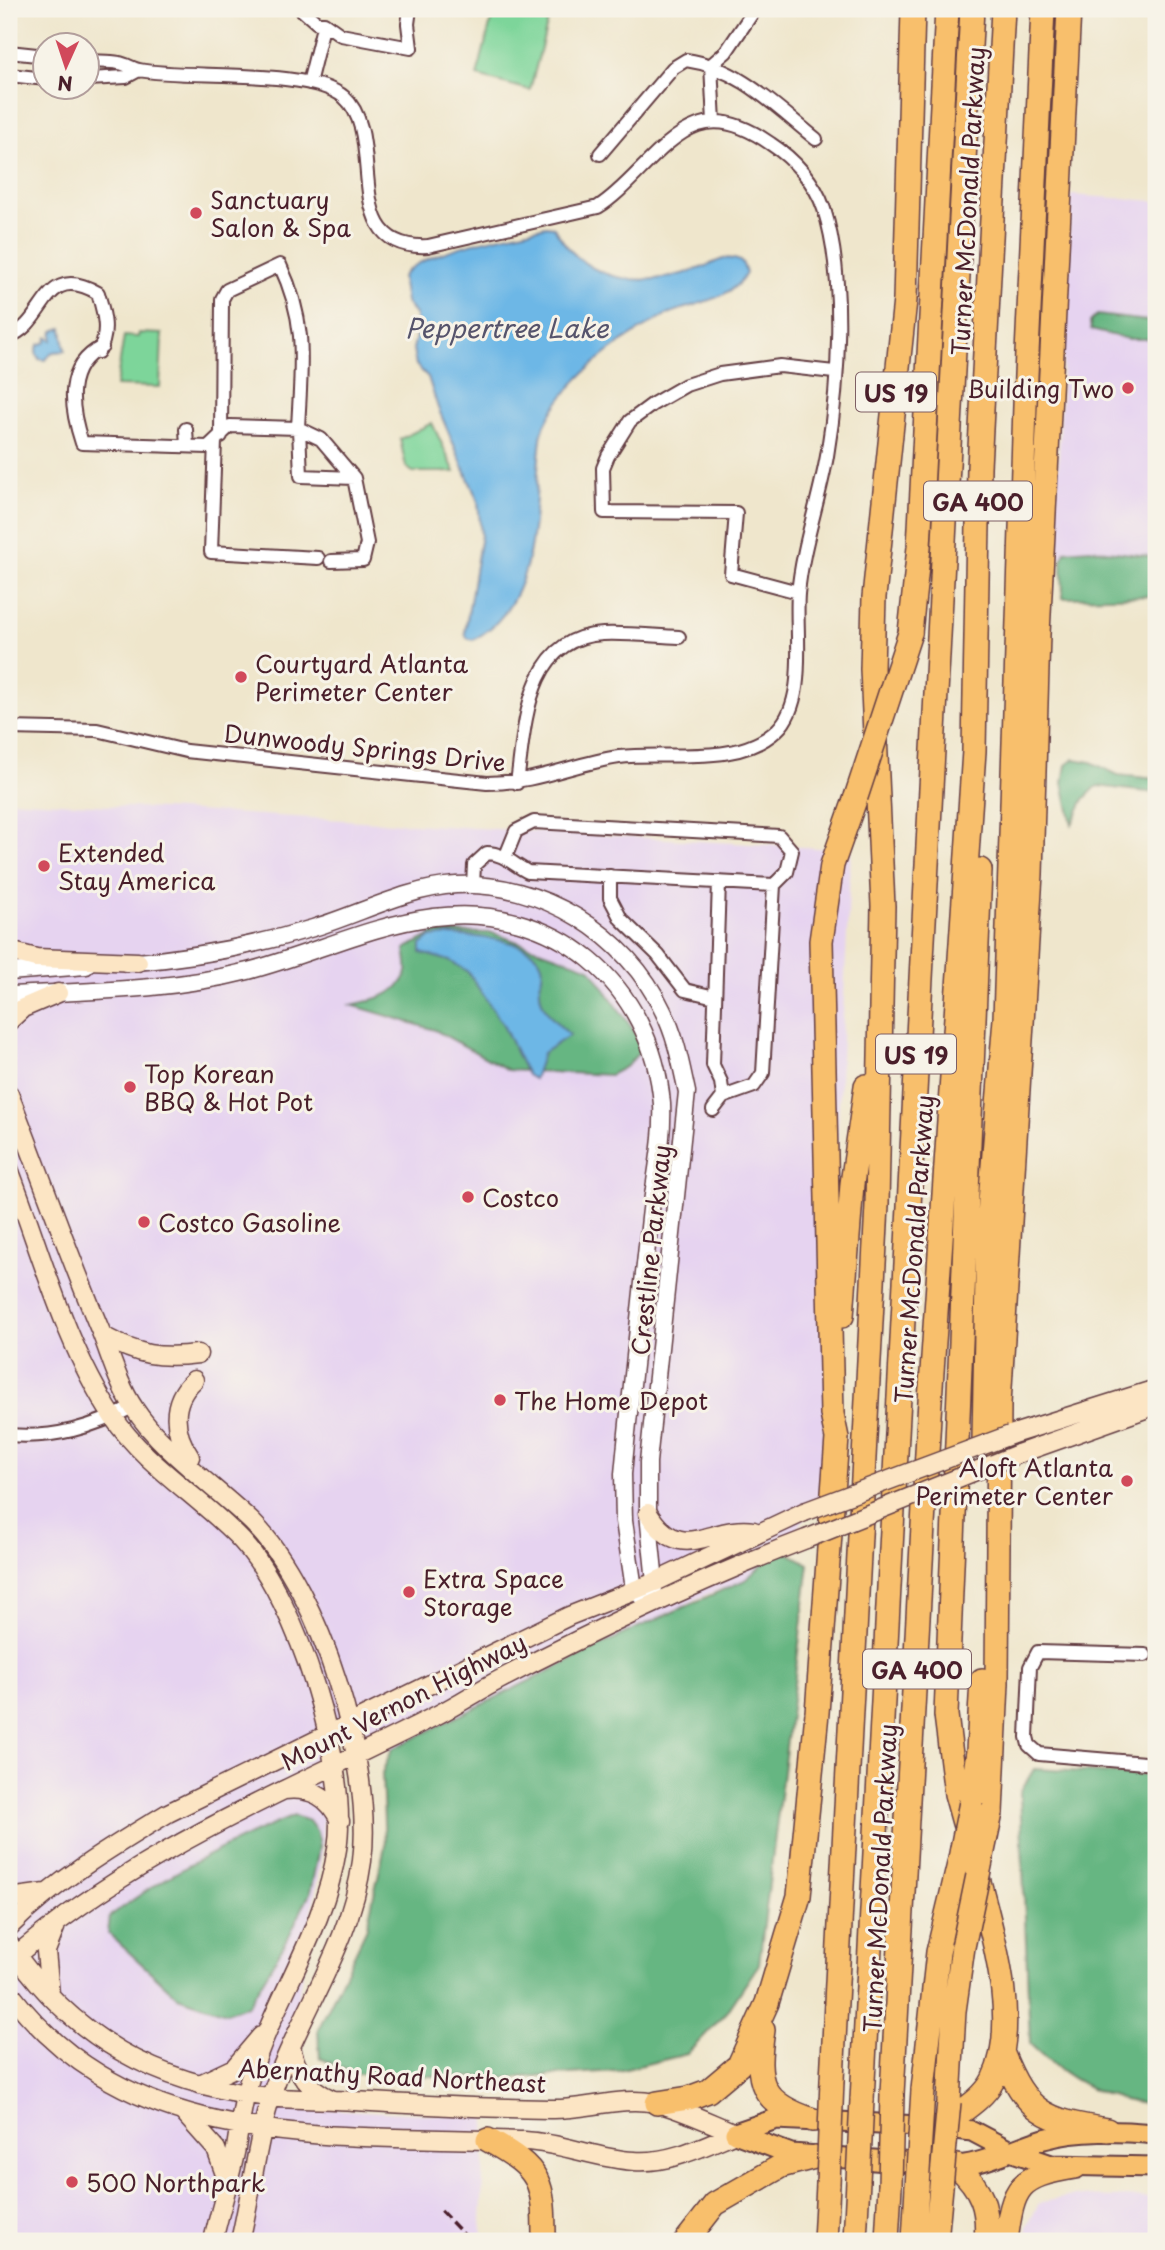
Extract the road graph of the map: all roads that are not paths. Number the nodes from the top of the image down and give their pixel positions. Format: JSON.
{"nodes":[{"id":1,"x":301,"y":9,"type":"edge"},
{"id":2,"x":410,"y":9,"type":"edge"},
{"id":3,"x":755,"y":9,"type":"edge"},
{"id":4,"x":913,"y":9,"type":"edge"},
{"id":5,"x":947,"y":9,"type":"edge"},
{"id":6,"x":972,"y":9,"type":"edge"},
{"id":7,"x":1003,"y":9,"type":"edge"},
{"id":8,"x":1043,"y":9,"type":"edge"},
{"id":9,"x":1069,"y":9,"type":"edge"},
{"id":10,"x":324,"y":23,"type":"junction"},
{"id":11,"x":9,"y":52,"type":"edge"},
{"id":12,"x":32,"y":54,"type":"edge"},
{"id":13,"x":102,"y":62,"type":"edge"},
{"id":14,"x":711,"y":65,"type":"junction"},
{"id":15,"x":139,"y":70,"type":"junction"},
{"id":16,"x":9,"y":75,"type":"edge"},
{"id":17,"x":32,"y":77,"type":"edge"},
{"id":18,"x":102,"y":78,"type":"edge"},
{"id":19,"x":309,"y":83,"type":"junction"},
{"id":20,"x":713,"y":122,"type":"junction"},
{"id":21,"x":816,"y":139,"type":"dead end"},
{"id":22,"x":600,"y":154,"type":"dead end"},
{"id":23,"x":9,"y":336,"type":"edge"},
{"id":24,"x":834,"y":372,"type":"junction"},
{"id":25,"x":299,"y":428,"type":"junction"},
{"id":26,"x":186,"y":429,"type":"dead end"},
{"id":27,"x":215,"y":441,"type":"junction"},
{"id":28,"x":187,"y":446,"type":"junction"},
{"id":29,"x":354,"y":478,"type":"junction"},
{"id":30,"x":798,"y":592,"type":"junction"},
{"id":31,"x":679,"y":637,"type":"dead end"},
{"id":32,"x":9,"y":728,"type":"edge"},
{"id":33,"x":974,"y":751,"type":"junction"},
{"id":34,"x":517,"y":783,"type":"junction"},
{"id":35,"x":505,"y":858,"type":"junction"},
{"id":36,"x":610,"y":876,"type":"junction"},
{"id":37,"x":719,"y":882,"type":"junction"},
{"id":38,"x":774,"y":884,"type":"junction"},
{"id":39,"x":473,"y":885,"type":"junction"},
{"id":40,"x":384,"y":903,"type":"junction"},
{"id":41,"x":391,"y":926,"type":"junction"},
{"id":42,"x":9,"y":951,"type":"edge"},
{"id":43,"x":185,"y":958,"type":"junction"},
{"id":44,"x":138,"y":962,"type":"junction"},
{"id":45,"x":9,"y":972,"type":"edge"},
{"id":46,"x":188,"y":982,"type":"junction"},
{"id":47,"x":881,"y":986,"type":"junction"},
{"id":48,"x":58,"y":993,"type":"junction"},
{"id":49,"x":9,"y":995,"type":"edge"},
{"id":50,"x":715,"y":997,"type":"junction"},
{"id":51,"x":1005,"y":1019,"type":"junction"},
{"id":52,"x":9,"y":1021,"type":"edge"},
{"id":53,"x":9,"y":1094,"type":"edge"},
{"id":54,"x":723,"y":1097,"type":"junction"},
{"id":55,"x":713,"y":1110,"type":"dead end"},
{"id":56,"x":9,"y":1169,"type":"edge"},
{"id":57,"x":966,"y":1230,"type":"junction"},
{"id":58,"x":668,"y":1292,"type":"junction"},
{"id":59,"x":642,"y":1293,"type":"junction"},
{"id":60,"x":103,"y":1336,"type":"junction"},
{"id":61,"x":198,"y":1354,"type":"dead end"},
{"id":62,"x":194,"y":1380,"type":"dead end"},
{"id":63,"x":1156,"y":1389,"type":"edge"},
{"id":64,"x":1156,"y":1405,"type":"edge"},
{"id":65,"x":133,"y":1407,"type":"junction"},
{"id":66,"x":113,"y":1417,"type":"junction"},
{"id":67,"x":9,"y":1435,"type":"edge"},
{"id":68,"x":836,"y":1438,"type":"junction"},
{"id":69,"x":201,"y":1475,"type":"junction"},
{"id":70,"x":648,"y":1513,"type":"junction"},
{"id":71,"x":757,"y":1532,"type":"junction"},
{"id":72,"x":655,"y":1582,"type":"junction"},
{"id":73,"x":634,"y":1589,"type":"junction"},
{"id":74,"x":650,"y":1605,"type":"junction"},
{"id":75,"x":1145,"y":1655,"type":"dead end"},
{"id":76,"x":348,"y":1724,"type":"junction"},
{"id":77,"x":328,"y":1735,"type":"junction"},
{"id":78,"x":356,"y":1754,"type":"junction"},
{"id":79,"x":335,"y":1763,"type":"junction"},
{"id":80,"x":1156,"y":1764,"type":"edge"},
{"id":81,"x":281,"y":1790,"type":"junction"},
{"id":82,"x":981,"y":1808,"type":"junction"},
{"id":83,"x":340,"y":1822,"type":"junction"},
{"id":84,"x":49,"y":1892,"type":"junction"},
{"id":85,"x":9,"y":1898,"type":"edge"},
{"id":86,"x":57,"y":1923,"type":"junction"},
{"id":87,"x":9,"y":1927,"type":"edge"},
{"id":88,"x":11,"y":1954,"type":"edge"},
{"id":89,"x":9,"y":1992,"type":"edge"},
{"id":90,"x":50,"y":1994,"type":"junction"},
{"id":91,"x":767,"y":2003,"type":"junction"},
{"id":92,"x":17,"y":2012,"type":"edge"},
{"id":93,"x":270,"y":2025,"type":"junction"},
{"id":94,"x":291,"y":2046,"type":"junction"},
{"id":95,"x":1002,"y":2052,"type":"junction"},
{"id":96,"x":200,"y":2084,"type":"junction"},
{"id":97,"x":246,"y":2094,"type":"junction"},
{"id":98,"x":271,"y":2097,"type":"junction"},
{"id":99,"x":334,"y":2100,"type":"junction"},
{"id":100,"x":657,"y":2104,"type":"junction"},
{"id":101,"x":184,"y":2113,"type":"junction"},
{"id":102,"x":813,"y":2120,"type":"junction"},
{"id":103,"x":239,"y":2126,"type":"junction"},
{"id":104,"x":941,"y":2127,"type":"junction"},
{"id":105,"x":264,"y":2129,"type":"junction"},
{"id":106,"x":1107,"y":2130,"type":"junction"},
{"id":107,"x":735,"y":2133,"type":"junction"},
{"id":108,"x":1156,"y":2134,"type":"edge"},
{"id":109,"x":488,"y":2140,"type":"junction"},
{"id":110,"x":1010,"y":2151,"type":"junction"},
{"id":111,"x":815,"y":2157,"type":"junction"},
{"id":112,"x":957,"y":2166,"type":"junction"},
{"id":113,"x":1075,"y":2167,"type":"junction"},
{"id":114,"x":1156,"y":2167,"type":"edge"},
{"id":115,"x":227,"y":2181,"type":"junction"},
{"id":116,"x":213,"y":2241,"type":"edge"},
{"id":117,"x":240,"y":2241,"type":"edge"},
{"id":118,"x":544,"y":2241,"type":"edge"},
{"id":119,"x":685,"y":2241,"type":"edge"},
{"id":120,"x":825,"y":2241,"type":"edge"},
{"id":121,"x":855,"y":2241,"type":"edge"},
{"id":122,"x":887,"y":2241,"type":"edge"},
{"id":123,"x":914,"y":2241,"type":"edge"},
{"id":124,"x":936,"y":2241,"type":"edge"},
{"id":125,"x":986,"y":2241,"type":"edge"},
{"id":126,"x":1006,"y":2241,"type":"edge"}],
"edges":[{"from":1,"to":10,"type":"street"},
{"from":2,"to":10,"type":"street"},
{"from":3,"to":14,"type":"street"},
{"from":4,"to":47,"type":"highway","number":"US 19"},
{"from":5,"to":68,"type":"highway","bridge":true},
{"from":6,"to":121,"type":"highway","name":"Turner McDonald Parkway","number":"US 19","bridge":true},
{"from":7,"to":33,"type":"highway","name":"Turner McDonald Parkway","number":"GA 400"},
{"from":8,"to":51,"type":"highway"},
{"from":9,"to":82,"type":"highway"},
{"from":10,"to":19,"type":"street"},
{"from":11,"to":12,"type":"street"},
{"from":13,"to":15,"type":"street"},
{"from":14,"to":20,"type":"street"},
{"from":14,"to":21,"type":"street"},
{"from":14,"to":22,"type":"street"},
{"from":15,"to":18,"type":"street"},
{"from":15,"to":19,"type":"street"},
{"from":16,"to":17,"type":"street"},
{"from":19,"to":20,"type":"street"},
{"from":20,"to":24,"type":"street","name":"Dunwoody Springs Drive"},
{"from":23,"to":28,"type":"street"},
{"from":24,"to":30,"type":"street","name":"Dunwoody Springs Drive"},
{"from":24,"to":30,"type":"street"},
{"from":25,"to":27,"type":"street"},
{"from":25,"to":27,"type":"street"},
{"from":25,"to":29,"type":"street"},
{"from":25,"to":29,"type":"street"},
{"from":26,"to":28,"type":"street"},
{"from":27,"to":28,"type":"street"},
{"from":27,"to":29,"type":"street"},
{"from":30,"to":34,"type":"street","name":"Dunwoody Springs Drive"},
{"from":31,"to":34,"type":"street"},
{"from":32,"to":34,"type":"street","name":"Dunwoody Springs Drive"},
{"from":33,"to":57,"type":"highway"},
{"from":33,"to":122,"type":"highway","name":"Turner McDonald Parkway","number":"GA 400","bridge":true},
{"from":35,"to":36,"type":"street"},
{"from":35,"to":38,"type":"street"},
{"from":35,"to":39,"type":"street"},
{"from":36,"to":37,"type":"street"},
{"from":36,"to":50,"type":"street"},
{"from":37,"to":38,"type":"street"},
{"from":37,"to":50,"type":"street"},
{"from":38,"to":54,"type":"street"},
{"from":39,"to":40,"type":"street","name":"Crestline Parkway"},
{"from":39,"to":58,"type":"street","name":"Crestline Parkway"},
{"from":40,"to":41,"type":"street"},
{"from":40,"to":43,"type":"street","name":"Crestline Parkway"},
{"from":41,"to":46,"type":"street","name":"Crestline Parkway"},
{"from":41,"to":59,"type":"street","name":"Crestline Parkway"},
{"from":42,"to":44,"type":"main road"},
{"from":43,"to":44,"type":"street","name":"Crestline Parkway"},
{"from":43,"to":46,"type":"street"},
{"from":44,"to":45,"type":"street","name":"Crestline Parkway"},
{"from":46,"to":48,"type":"street","name":"Crestline Parkway"},
{"from":47,"to":68,"type":"highway"},
{"from":47,"to":120,"type":"highway","number":"US 19","bridge":true},
{"from":48,"to":49,"type":"street","name":"Crestline Parkway"},
{"from":48,"to":52,"type":"main road"},
{"from":50,"to":54,"type":"street"},
{"from":51,"to":57,"type":"highway"},
{"from":51,"to":82,"type":"highway"},
{"from":53,"to":60,"type":"main road"},
{"from":54,"to":55,"type":"street"},
{"from":56,"to":66,"type":"main road"},
{"from":57,"to":95,"type":"highway"},
{"from":58,"to":59,"type":"street"},
{"from":58,"to":70,"type":"street","name":"Crestline Parkway"},
{"from":59,"to":73,"type":"street","name":"Crestline Parkway"},
{"from":60,"to":61,"type":"main road"},
{"from":60,"to":65,"type":"main road"},
{"from":62,"to":69,"type":"main road"},
{"from":63,"to":71,"type":"main road","name":"Mount Vernon Highway","bridge":true},
{"from":64,"to":74,"type":"main road","name":"Mount Vernon Highway","bridge":true},
{"from":65,"to":66,"type":"street"},
{"from":65,"to":69,"type":"main road"},
{"from":66,"to":67,"type":"street"},
{"from":66,"to":77,"type":"main road"},
{"from":68,"to":91,"type":"highway"},
{"from":69,"to":76,"type":"main road"},
{"from":70,"to":71,"type":"main road"},
{"from":70,"to":72,"type":"street","name":"Crestline Parkway"},
{"from":71,"to":72,"type":"main road","name":"Mount Vernon Highway"},
{"from":72,"to":73,"type":"main road","name":"Mount Vernon Highway"},
{"from":72,"to":74,"type":"street","name":"Crestline Parkway"},
{"from":73,"to":74,"type":"street"},
{"from":73,"to":76,"type":"main road","name":"Mount Vernon Highway"},
{"from":74,"to":78,"type":"main road","name":"Mount Vernon Highway"},
{"from":75,"to":80,"type":"street"},
{"from":76,"to":77,"type":"main road","name":"Mount Vernon Highway"},
{"from":76,"to":78,"type":"main road"},
{"from":77,"to":79,"type":"main road"},
{"from":77,"to":84,"type":"main road","name":"Mount Vernon Highway"},
{"from":78,"to":79,"type":"main road","name":"Mount Vernon Highway"},
{"from":78,"to":94,"type":"main road"},
{"from":79,"to":81,"type":"main road","name":"Mount Vernon Highway"},
{"from":79,"to":83,"type":"main road"},
{"from":81,"to":83,"type":"main road"},
{"from":81,"to":86,"type":"main road","name":"Mount Vernon Highway"},
{"from":82,"to":123,"type":"highway","bridge":true},
{"from":82,"to":124,"type":"highway","bridge":true},
{"from":83,"to":93,"type":"main road"},
{"from":84,"to":85,"type":"main road"},
{"from":84,"to":87,"type":"main road","name":"Mount Vernon Highway"},
{"from":86,"to":88,"type":"main road","name":"Mount Vernon Highway"},
{"from":86,"to":90,"type":"main road"},
{"from":88,"to":90,"type":"main road","name":"Abernathy Road Northeast"},
{"from":89,"to":92,"type":"main road"},
{"from":90,"to":96,"type":"main road","name":"Abernathy Road Northeast"},
{"from":91,"to":100,"type":"highway"},
{"from":91,"to":102,"type":"highway"},
{"from":92,"to":101,"type":"main road"},
{"from":93,"to":96,"type":"main road"},
{"from":93,"to":97,"type":"main road"},
{"from":94,"to":98,"type":"main road"},
{"from":94,"to":99,"type":"main road"},
{"from":95,"to":104,"type":"highway"},
{"from":95,"to":106,"type":"highway"},
{"from":96,"to":97,"type":"main road","name":"Abernathy Road Northeast"},
{"from":97,"to":98,"type":"main road","name":"Abernathy Road Northeast"},
{"from":97,"to":103,"type":"main road"},
{"from":98,"to":99,"type":"main road","name":"Abernathy Road Northeast"},
{"from":98,"to":105,"type":"main road"},
{"from":99,"to":100,"type":"main road","name":"Abernathy Road Northeast"},
{"from":100,"to":107,"type":"main road","name":"Abernathy Road Northeast"},
{"from":101,"to":103,"type":"main road"},
{"from":101,"to":115,"type":"main road"},
{"from":102,"to":104,"type":"main road"},
{"from":102,"to":107,"type":"main road"},
{"from":103,"to":105,"type":"main road"},
{"from":103,"to":115,"type":"main road"},
{"from":104,"to":110,"type":"main road"},
{"from":105,"to":109,"type":"main road"},
{"from":105,"to":117,"type":"main road"},
{"from":106,"to":108,"type":"main road","name":"Abernathy Road Northeast"},
{"from":106,"to":110,"type":"main road","name":"Abernathy Road Northeast"},
{"from":107,"to":109,"type":"main road"},
{"from":107,"to":111,"type":"main road","name":"Abernathy Road Northeast"},
{"from":109,"to":118,"type":"highway"},
{"from":110,"to":112,"type":"main road","name":"Abernathy Road Northeast"},
{"from":110,"to":113,"type":"main road"},
{"from":111,"to":112,"type":"main road","name":"Abernathy Road Northeast"},
{"from":111,"to":119,"type":"highway"},
{"from":112,"to":125,"type":"highway"},
{"from":113,"to":114,"type":"main road"},
{"from":113,"to":126,"type":"highway"},
{"from":115,"to":116,"type":"main road"}]}
